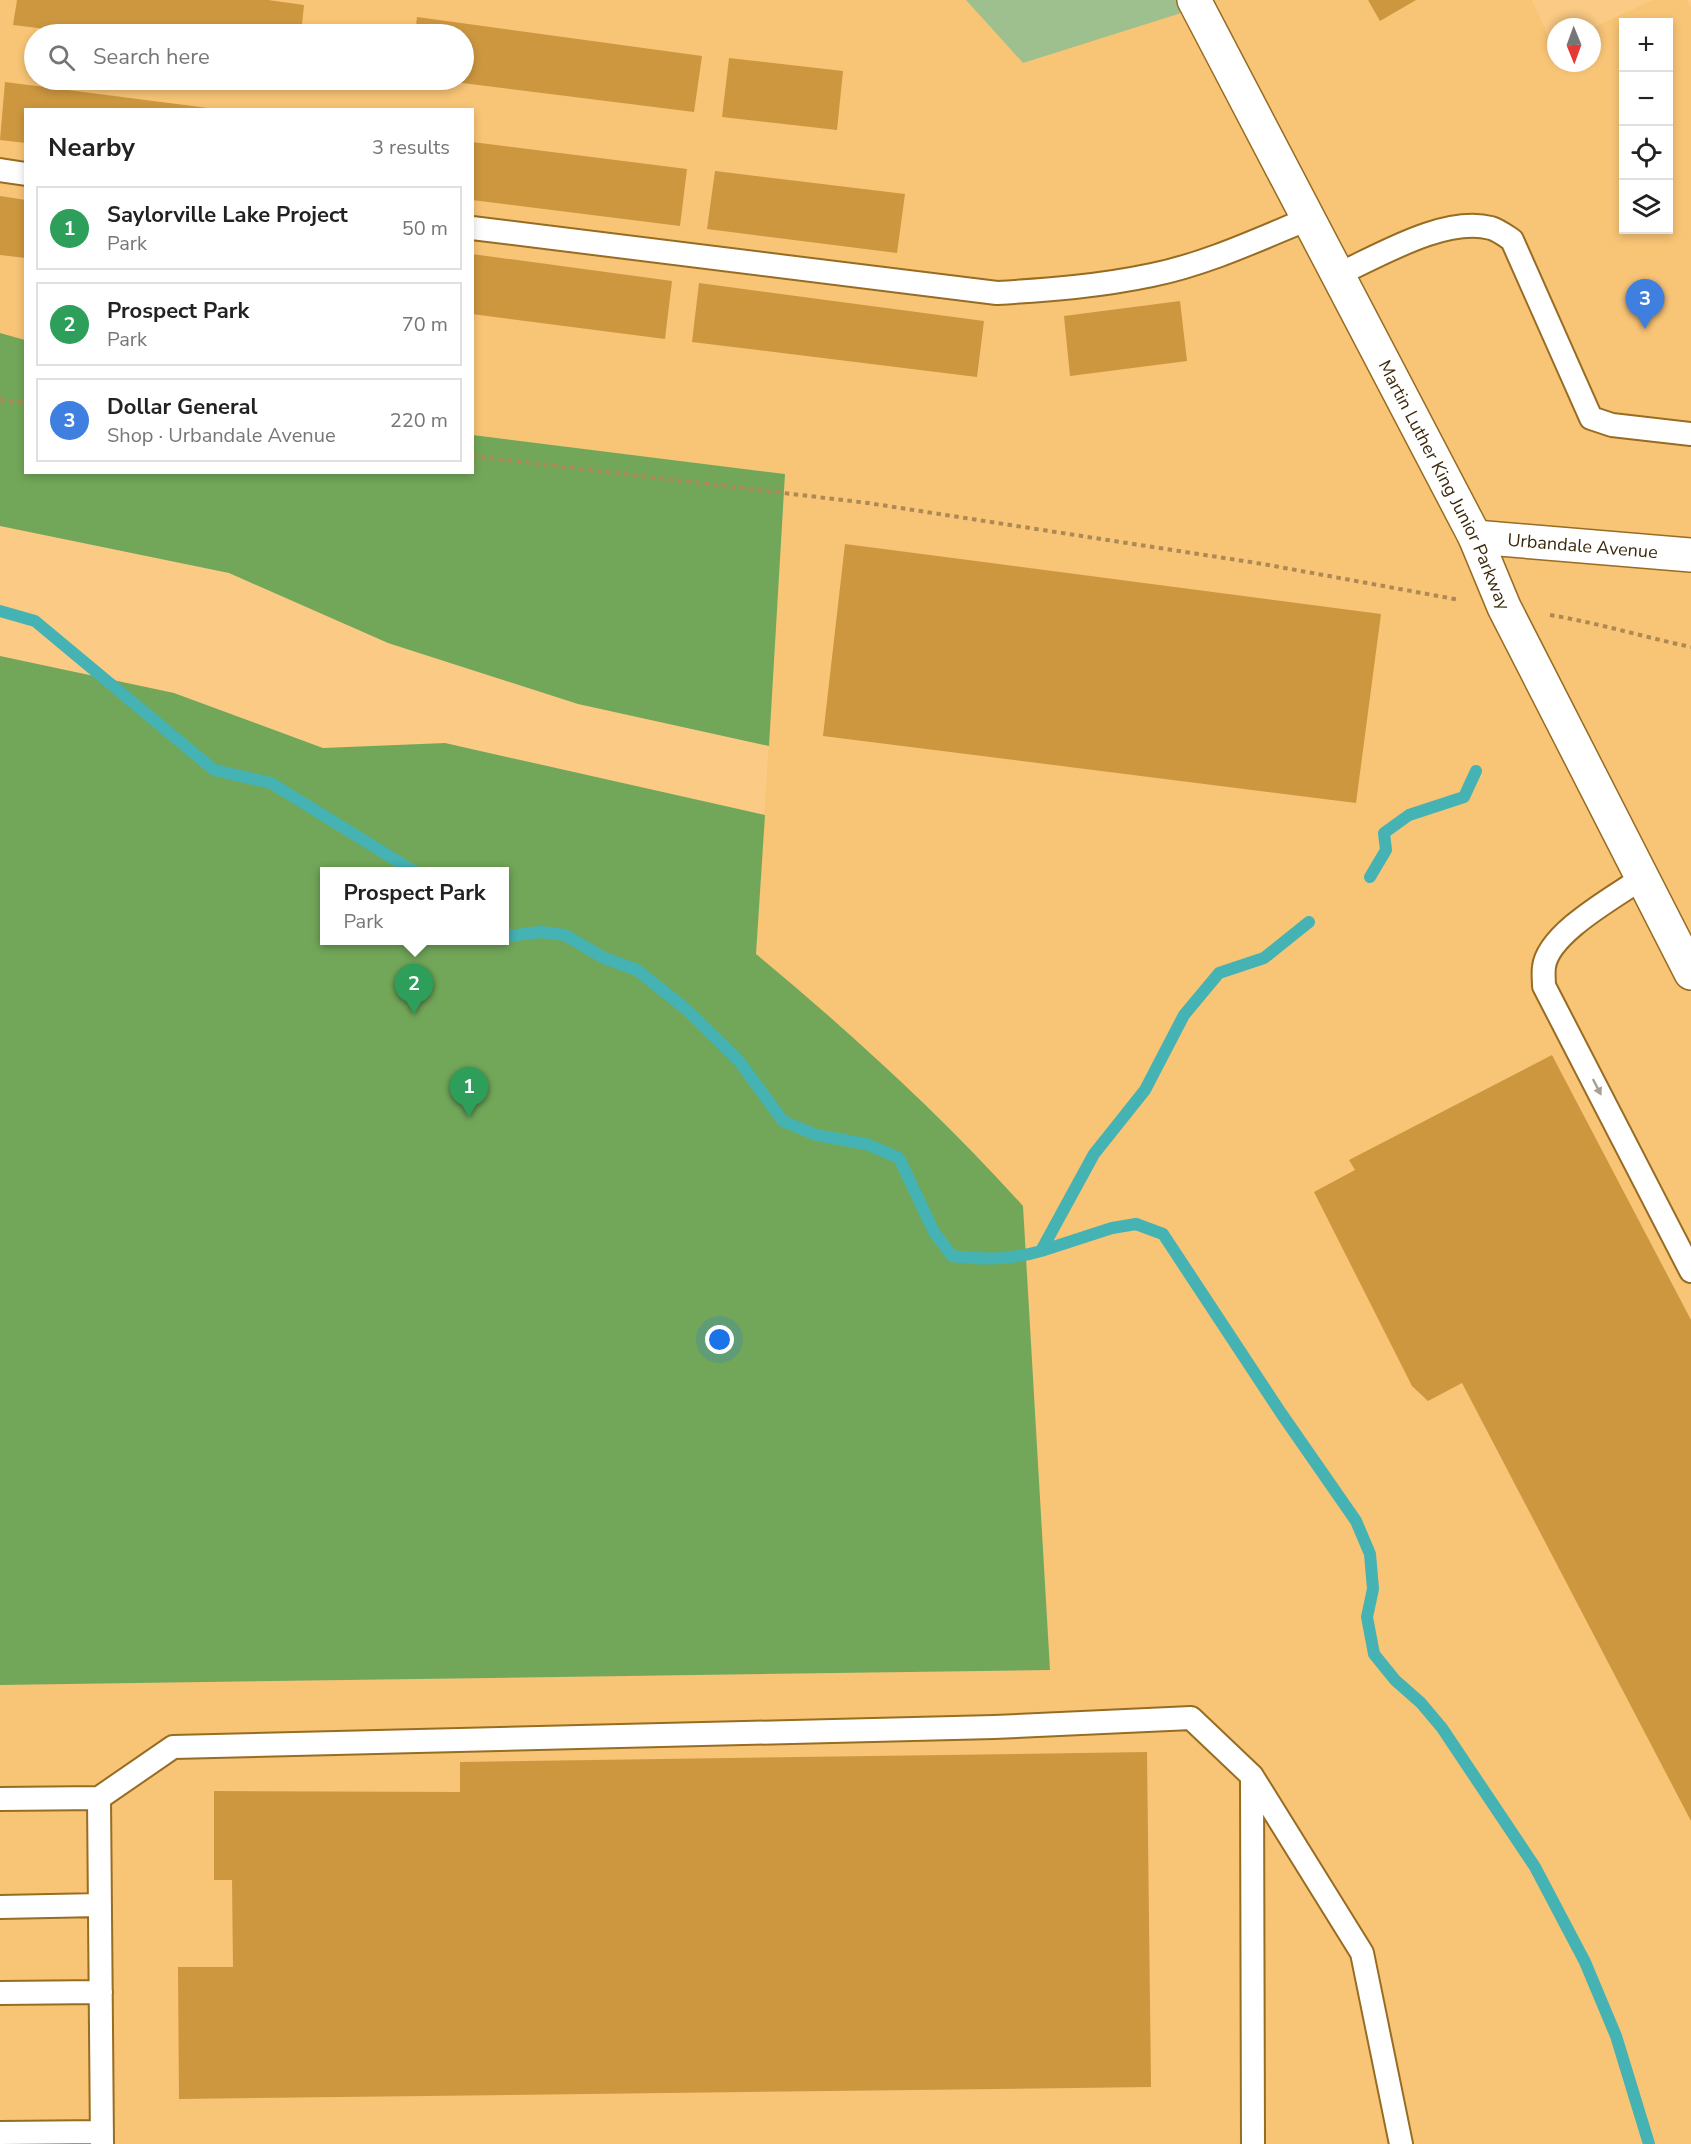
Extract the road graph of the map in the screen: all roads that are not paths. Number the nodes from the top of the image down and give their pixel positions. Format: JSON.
{"nodes":[{"id":1,"x":1194,"y":0,"type":"edge"},
{"id":2,"x":0,"y":170,"type":"edge"},
{"id":3,"x":24,"y":174,"type":"edge"},
{"id":4,"x":1308,"y":219,"type":"junction"},
{"id":5,"x":474,"y":228,"type":"edge"},
{"id":6,"x":1337,"y":275,"type":"junction"},
{"id":7,"x":1691,"y":434,"type":"edge"},
{"id":8,"x":1475,"y":537,"type":"junction"},
{"id":9,"x":1691,"y":555,"type":"edge"},
{"id":10,"x":1642,"y":878,"type":"junction"},
{"id":11,"x":1691,"y":973,"type":"edge"},
{"id":12,"x":1691,"y":1271,"type":"edge"},
{"id":13,"x":1252,"y":1776,"type":"junction"},
{"id":14,"x":99,"y":1798,"type":"junction"},
{"id":15,"x":0,"y":1799,"type":"edge"},
{"id":16,"x":100,"y":1905,"type":"junction"},
{"id":17,"x":0,"y":1907,"type":"edge"},
{"id":18,"x":101,"y":1992,"type":"junction"},
{"id":19,"x":0,"y":1994,"type":"edge"},
{"id":20,"x":0,"y":2133,"type":"edge"},
{"id":21,"x":102,"y":2138,"type":"edge"},
{"id":22,"x":1253,"y":2144,"type":"edge"},
{"id":23,"x":1401,"y":2144,"type":"edge"}],
"edges":[{"from":1,"to":4,"type":"main road","name":"Martin Luther King Junior Parkway"},
{"from":2,"to":3,"type":"lane"},
{"from":4,"to":5,"type":"lane"},
{"from":4,"to":6,"type":"main road","name":"Martin Luther King Junior Parkway"},
{"from":6,"to":7,"type":"lane"},
{"from":6,"to":8,"type":"main road","name":"Martin Luther King Junior Parkway"},
{"from":8,"to":9,"type":"main road","name":"Urbandale Avenue"},
{"from":8,"to":10,"type":"main road","name":"Martin Luther King Junior Parkway"},
{"from":10,"to":11,"type":"main road","name":"Martin Luther King Junior Parkway"},
{"from":10,"to":12,"type":"lane","one_way":true},
{"from":13,"to":14,"type":"lane"},
{"from":13,"to":22,"type":"lane"},
{"from":13,"to":23,"type":"lane"},
{"from":14,"to":15,"type":"lane"},
{"from":14,"to":16,"type":"lane"},
{"from":16,"to":17,"type":"lane"},
{"from":16,"to":18,"type":"lane"},
{"from":18,"to":19,"type":"lane"},
{"from":18,"to":21,"type":"lane"},
{"from":20,"to":21,"type":"lane"}]}
